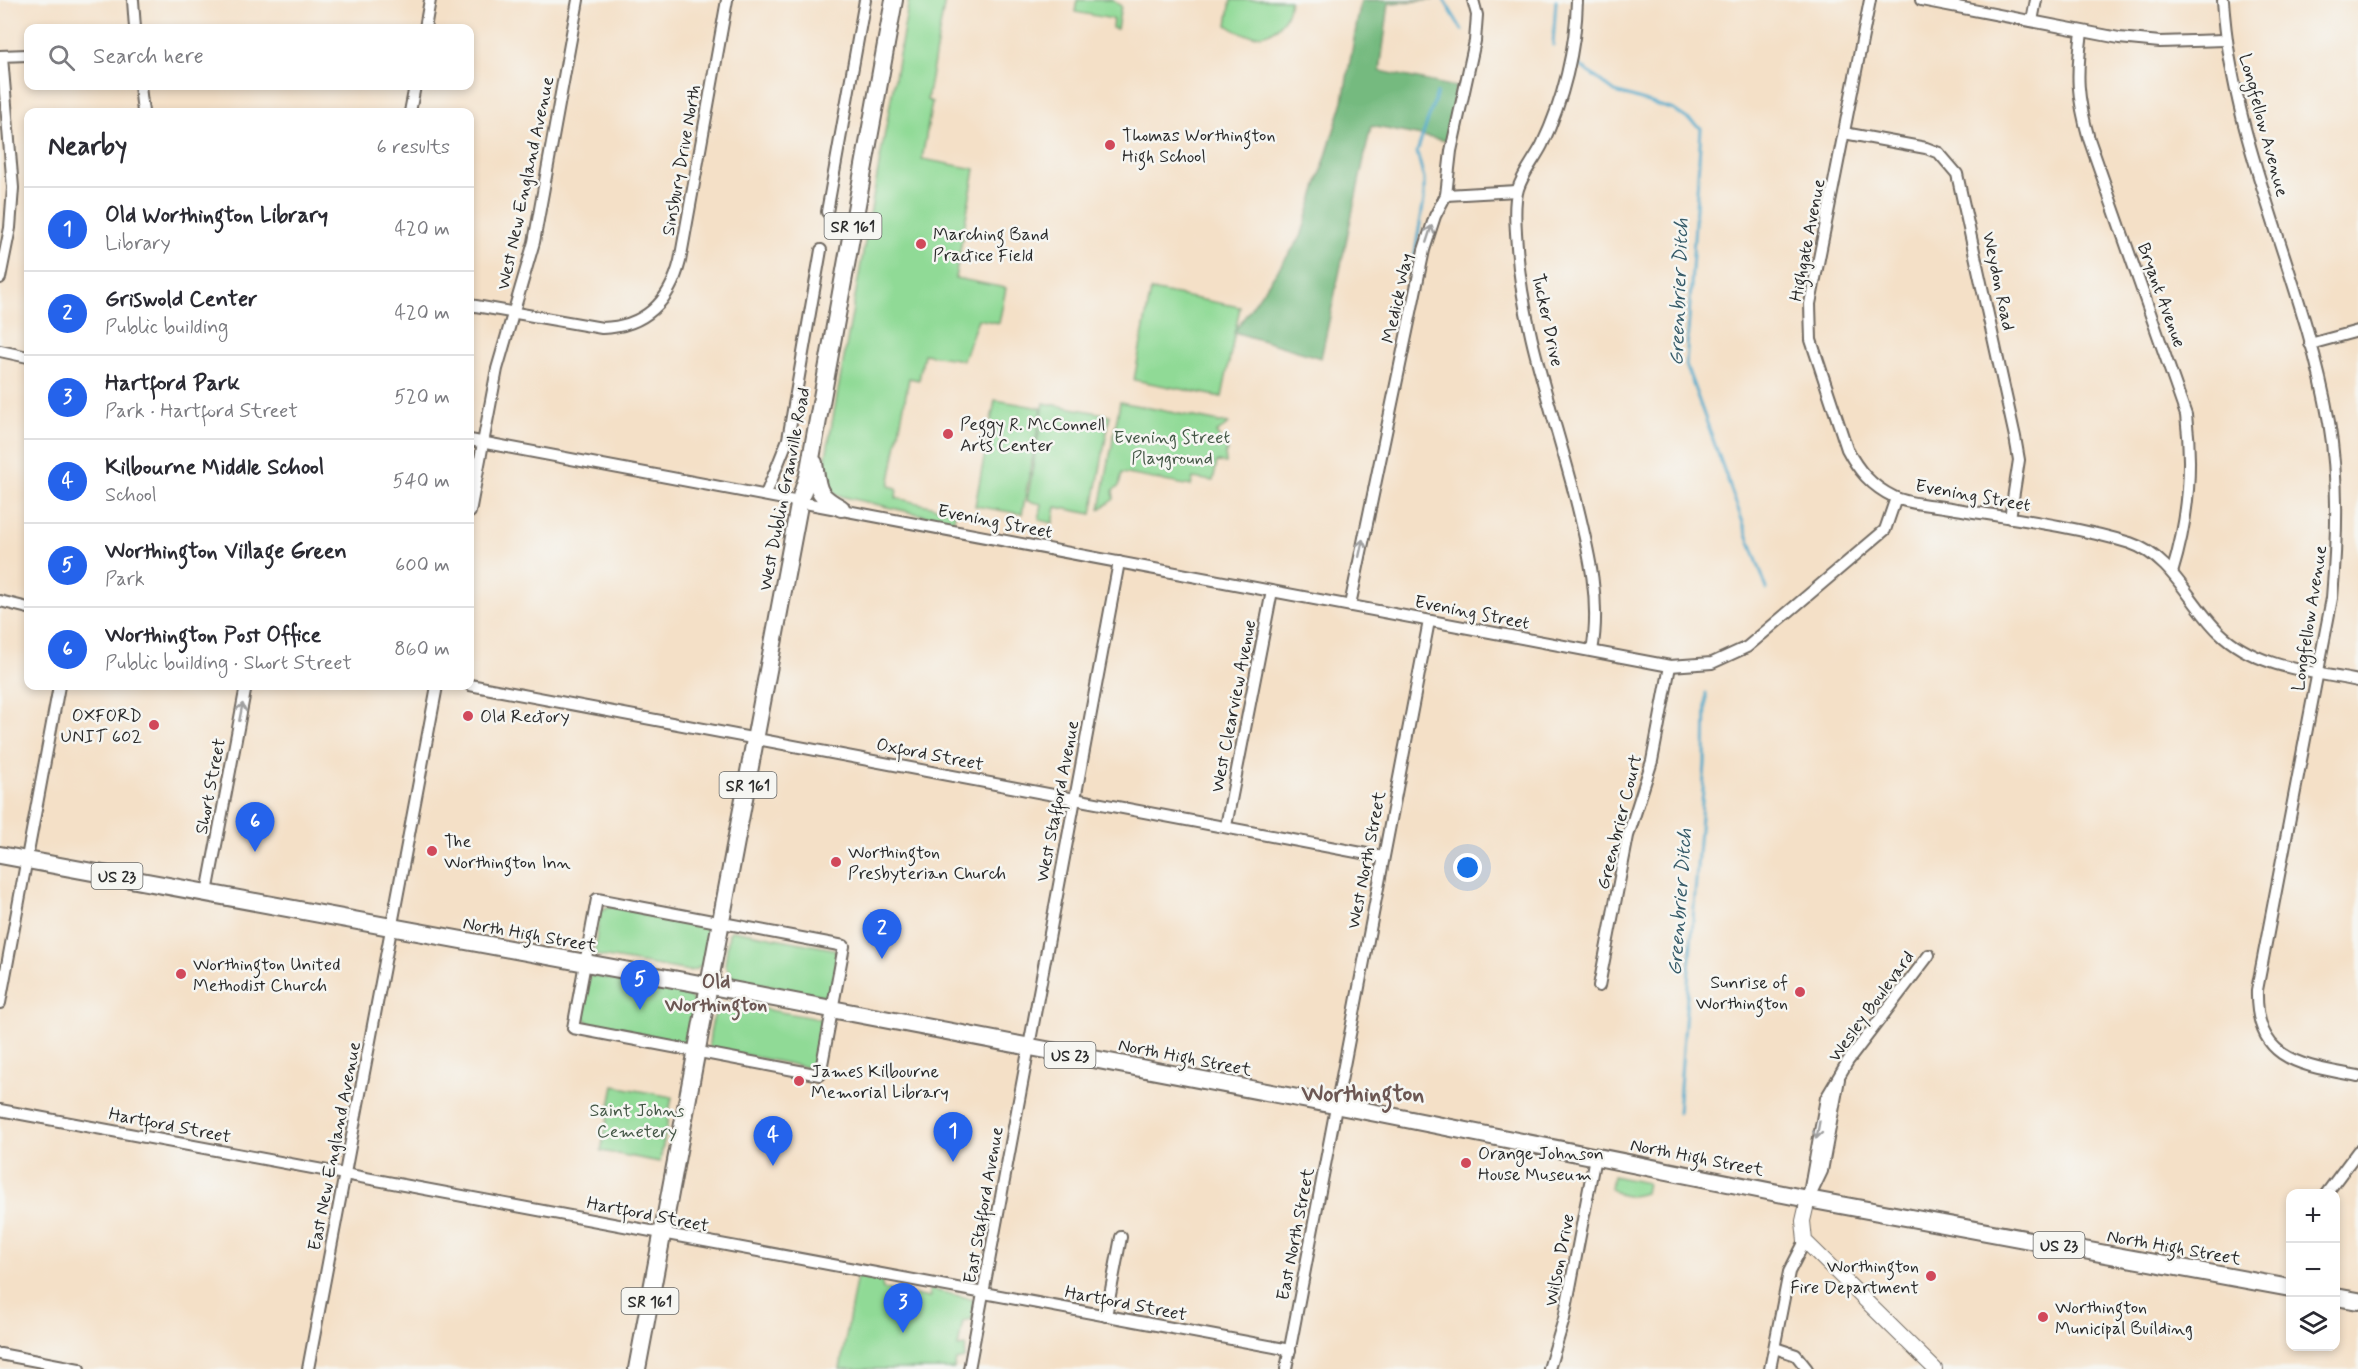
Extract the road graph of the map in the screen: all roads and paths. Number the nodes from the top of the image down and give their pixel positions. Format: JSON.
{"nodes":[{"id":1,"x":133,"y":0,"type":"edge"},
{"id":2,"x":429,"y":0,"type":"edge"},
{"id":3,"x":578,"y":0,"type":"edge"},
{"id":4,"x":727,"y":0,"type":"edge"},
{"id":5,"x":865,"y":0,"type":"edge"},
{"id":6,"x":894,"y":0,"type":"edge"},
{"id":7,"x":1473,"y":0,"type":"edge"},
{"id":8,"x":1578,"y":0,"type":"edge"},
{"id":9,"x":1870,"y":0,"type":"edge"},
{"id":10,"x":1921,"y":0,"type":"edge"},
{"id":11,"x":2036,"y":0,"type":"edge"},
{"id":12,"x":2223,"y":0,"type":"edge"},
{"id":13,"x":2032,"y":21,"type":"junction"},
{"id":14,"x":135,"y":24,"type":"edge"},
{"id":15,"x":425,"y":24,"type":"edge"},
{"id":16,"x":2082,"y":32,"type":"junction"},
{"id":17,"x":2225,"y":40,"type":"junction"},
{"id":18,"x":24,"y":55,"type":"edge"},
{"id":19,"x":1,"y":56,"type":"edge"},
{"id":20,"x":140,"y":90,"type":"edge"},
{"id":21,"x":414,"y":90,"type":"edge"},
{"id":22,"x":143,"y":108,"type":"edge"},
{"id":23,"x":411,"y":108,"type":"edge"},
{"id":24,"x":1844,"y":133,"type":"junction"},
{"id":25,"x":1517,"y":191,"type":"junction"},
{"id":26,"x":1446,"y":195,"type":"junction"},
{"id":27,"x":826,"y":212,"type":"dead end"},
{"id":28,"x":821,"y":250,"type":"dead end"},
{"id":29,"x":0,"y":278,"type":"edge"},
{"id":30,"x":474,"y":305,"type":"edge"},
{"id":31,"x":513,"y":312,"type":"junction"},
{"id":32,"x":2358,"y":331,"type":"edge"},
{"id":33,"x":2310,"y":344,"type":"junction"},
{"id":34,"x":0,"y":351,"type":"edge"},
{"id":35,"x":24,"y":356,"type":"edge"},
{"id":36,"x":474,"y":441,"type":"edge"},
{"id":37,"x":483,"y":442,"type":"junction"},
{"id":38,"x":812,"y":453,"type":"junction"},
{"id":39,"x":474,"y":490,"type":"edge"},
{"id":40,"x":766,"y":494,"type":"junction"},
{"id":41,"x":1896,"y":498,"type":"junction"},
{"id":42,"x":800,"y":500,"type":"junction"},
{"id":43,"x":842,"y":508,"type":"junction"},
{"id":44,"x":2010,"y":518,"type":"junction"},
{"id":45,"x":1119,"y":562,"type":"junction"},
{"id":46,"x":2172,"y":573,"type":"junction"},
{"id":47,"x":1272,"y":591,"type":"junction"},
{"id":48,"x":0,"y":601,"type":"edge"},
{"id":49,"x":1350,"y":605,"type":"junction"},
{"id":50,"x":24,"y":607,"type":"edge"},
{"id":51,"x":1429,"y":621,"type":"junction"},
{"id":52,"x":1592,"y":651,"type":"junction"},
{"id":53,"x":1670,"y":666,"type":"junction"},
{"id":54,"x":2318,"y":673,"type":"junction"},
{"id":55,"x":2358,"y":681,"type":"edge"},
{"id":56,"x":474,"y":685,"type":"edge"},
{"id":57,"x":58,"y":690,"type":"edge"},
{"id":58,"x":245,"y":690,"type":"edge"},
{"id":59,"x":436,"y":690,"type":"edge"},
{"id":60,"x":757,"y":738,"type":"junction"},
{"id":61,"x":1074,"y":798,"type":"junction"},
{"id":62,"x":1226,"y":826,"type":"junction"},
{"id":63,"x":0,"y":855,"type":"edge"},
{"id":64,"x":1383,"y":857,"type":"junction"},
{"id":65,"x":27,"y":860,"type":"junction"},
{"id":66,"x":207,"y":893,"type":"junction"},
{"id":67,"x":723,"y":923,"type":"junction"},
{"id":68,"x":392,"y":928,"type":"junction"},
{"id":69,"x":1929,"y":955,"type":"dead end"},
{"id":70,"x":585,"y":964,"type":"junction"},
{"id":71,"x":711,"y":986,"type":"junction"},
{"id":72,"x":1599,"y":986,"type":"dead end"},
{"id":73,"x":0,"y":1003,"type":"edge"},
{"id":74,"x":832,"y":1010,"type":"junction"},
{"id":75,"x":1029,"y":1047,"type":"junction"},
{"id":76,"x":698,"y":1051,"type":"junction"},
{"id":77,"x":2358,"y":1076,"type":"edge"},
{"id":78,"x":1336,"y":1106,"type":"junction"},
{"id":79,"x":0,"y":1110,"type":"edge"},
{"id":80,"x":2358,"y":1151,"type":"edge"},
{"id":81,"x":1595,"y":1157,"type":"junction"},
{"id":82,"x":345,"y":1174,"type":"junction"},
{"id":83,"x":2330,"y":1189,"type":"edge"},
{"id":84,"x":1808,"y":1199,"type":"junction"},
{"id":85,"x":664,"y":1233,"type":"junction"},
{"id":86,"x":1121,"y":1237,"type":"dead end"},
{"id":87,"x":1805,"y":1241,"type":"junction"},
{"id":88,"x":2286,"y":1287,"type":"edge"},
{"id":89,"x":984,"y":1293,"type":"junction"},
{"id":90,"x":2340,"y":1298,"type":"edge"},
{"id":91,"x":2358,"y":1301,"type":"edge"},
{"id":92,"x":1106,"y":1316,"type":"junction"},
{"id":93,"x":1775,"y":1348,"type":"junction"},
{"id":94,"x":1290,"y":1350,"type":"junction"},
{"id":95,"x":0,"y":1354,"type":"edge"},
{"id":96,"x":79,"y":1369,"type":"edge"},
{"id":97,"x":309,"y":1369,"type":"edge"},
{"id":98,"x":637,"y":1369,"type":"edge"},
{"id":99,"x":969,"y":1369,"type":"edge"},
{"id":100,"x":1286,"y":1369,"type":"edge"},
{"id":101,"x":1549,"y":1369,"type":"edge"},
{"id":102,"x":1770,"y":1369,"type":"edge"},
{"id":103,"x":1807,"y":1369,"type":"edge"},
{"id":104,"x":1935,"y":1369,"type":"edge"}],
"edges":[{"from":1,"to":14,"type":"street"},
{"from":2,"to":15,"type":"street"},
{"from":3,"to":31,"type":"street","name":"West New England Avenue"},
{"from":4,"to":31,"type":"street","name":"Sinsbury Drive North"},
{"from":5,"to":27,"type":"street"},
{"from":6,"to":38,"type":"main road","name":"West Dublin Granville Road","number":"SR 161"},
{"from":7,"to":26,"type":"street","name":"Medick Way"},
{"from":8,"to":25,"type":"street","name":"Tucker Drive"},
{"from":9,"to":24,"type":"street","name":"Highgate Avenue"},
{"from":10,"to":13,"type":"street"},
{"from":11,"to":13,"type":"street"},
{"from":12,"to":17,"type":"street","name":"Longfellow Avenue"},
{"from":13,"to":16,"type":"street"},
{"from":16,"to":17,"type":"street"},
{"from":16,"to":46,"type":"street","name":"Bryant Avenue"},
{"from":17,"to":33,"type":"street","name":"Longfellow Avenue"},
{"from":18,"to":19,"type":"street"},
{"from":19,"to":29,"type":"street"},
{"from":20,"to":22,"type":"street"},
{"from":21,"to":23,"type":"street"},
{"from":24,"to":41,"type":"street","name":"Highgate Avenue"},
{"from":24,"to":44,"type":"street","name":"Weydon Road"},
{"from":25,"to":26,"type":"street"},
{"from":25,"to":52,"type":"street","name":"Tucker Drive"},
{"from":49,"to":26,"type":"street","name":"Medick Way","one_way":true},
{"from":28,"to":40,"type":"street"},
{"from":30,"to":31,"type":"street"},
{"from":31,"to":37,"type":"street","name":"West New England Avenue"},
{"from":32,"to":33,"type":"street"},
{"from":33,"to":54,"type":"street","name":"Longfellow Avenue"},
{"from":34,"to":35,"type":"street"},
{"from":36,"to":37,"type":"street","name":"Evening Street"},
{"from":37,"to":39,"type":"street","name":"West New England Avenue"},
{"from":37,"to":40,"type":"street","name":"Evening Street"},
{"from":38,"to":42,"type":"main road","name":"West Dublin Granville Road","number":"SR 161"},
{"from":38,"to":43,"type":"main road"},
{"from":40,"to":42,"type":"street","name":"Evening Street"},
{"from":41,"to":44,"type":"street","name":"Evening Street"},
{"from":41,"to":53,"type":"street","name":"Evening Street"},
{"from":42,"to":43,"type":"street","name":"Evening Street"},
{"from":42,"to":60,"type":"main road","name":"West Dublin Granville Road","number":"SR 161"},
{"from":43,"to":45,"type":"street","name":"Evening Street"},
{"from":44,"to":46,"type":"street","name":"Evening Street"},
{"from":45,"to":47,"type":"street","name":"Evening Street"},
{"from":45,"to":61,"type":"street","name":"West Stafford Avenue"},
{"from":46,"to":54,"type":"street","name":"Evening Street"},
{"from":47,"to":49,"type":"street","name":"Evening Street"},
{"from":47,"to":62,"type":"street","name":"West Clearview Avenue"},
{"from":48,"to":50,"type":"street"},
{"from":49,"to":51,"type":"street","name":"Evening Street"},
{"from":51,"to":52,"type":"street","name":"Evening Street"},
{"from":51,"to":64,"type":"street","name":"West North Street"},
{"from":52,"to":53,"type":"street","name":"Evening Street"},
{"from":53,"to":72,"type":"street","name":"Greenbrier Court"},
{"from":54,"to":55,"type":"street","name":"Evening Street"},
{"from":54,"to":77,"type":"street","name":"Longfellow Avenue"},
{"from":56,"to":60,"type":"street","name":"Oxford Street"},
{"from":57,"to":65,"type":"street"},
{"from":66,"to":58,"type":"street","name":"Short Street","one_way":true},
{"from":59,"to":68,"type":"street"},
{"from":60,"to":61,"type":"street","name":"Oxford Street"},
{"from":60,"to":67,"type":"main road","name":"West Dublin Granville Road","number":"SR 161"},
{"from":61,"to":62,"type":"street","name":"Oxford Street"},
{"from":61,"to":75,"type":"street","name":"West Stafford Avenue"},
{"from":62,"to":64,"type":"street","name":"Oxford Street"},
{"from":63,"to":65,"type":"main road","name":"North High Street","number":"US 23"},
{"from":64,"to":78,"type":"street","name":"West North Street"},
{"from":65,"to":66,"type":"main road","name":"North High Street","number":"US 23"},
{"from":65,"to":73,"type":"street"},
{"from":66,"to":68,"type":"main road","name":"North High Street","number":"US 23"},
{"from":67,"to":70,"type":"street"},
{"from":67,"to":71,"type":"main road","name":"West Dublin Granville Road","number":"SR 161"},
{"from":67,"to":74,"type":"street"},
{"from":68,"to":70,"type":"main road","name":"North High Street","number":"US 23"},
{"from":68,"to":82,"type":"street","name":"East New England Avenue"},
{"from":69,"to":84,"type":"street","name":"Wesley Boulevard"},
{"from":70,"to":71,"type":"main road","name":"North High Street","number":"US 23"},
{"from":70,"to":76,"type":"street"},
{"from":71,"to":74,"type":"main road","name":"North High Street","number":"US 23"},
{"from":71,"to":76,"type":"main road","number":"SR 161"},
{"from":74,"to":75,"type":"main road","name":"North High Street","number":"US 23"},
{"from":74,"to":76,"type":"street"},
{"from":75,"to":78,"type":"main road","name":"North High Street","number":"US 23"},
{"from":75,"to":89,"type":"street","name":"East Stafford Avenue"},
{"from":76,"to":85,"type":"main road","number":"SR 161"},
{"from":78,"to":81,"type":"main road","name":"North High Street","number":"US 23"},
{"from":78,"to":94,"type":"street","name":"East North Street"},
{"from":79,"to":82,"type":"street","name":"Hartford Street"},
{"from":80,"to":83,"type":"street"},
{"from":81,"to":84,"type":"main road","name":"North High Street","number":"US 23"},
{"from":81,"to":101,"type":"street","name":"Wilson Drive"},
{"from":82,"to":85,"type":"street","name":"Hartford Street"},
{"from":82,"to":97,"type":"street","name":"East New England Avenue"},
{"from":84,"to":87,"type":"street"},
{"from":84,"to":88,"type":"main road","name":"North High Street","number":"US 23"},
{"from":85,"to":89,"type":"street","name":"Hartford Street"},
{"from":85,"to":98,"type":"main road","number":"SR 161"},
{"from":86,"to":92,"type":"street"},
{"from":87,"to":93,"type":"street"},
{"from":87,"to":104,"type":"street"},
{"from":89,"to":92,"type":"street","name":"Hartford Street"},
{"from":89,"to":99,"type":"street","name":"East Stafford Avenue"},
{"from":90,"to":91,"type":"main road"},
{"from":92,"to":94,"type":"street","name":"Hartford Street"},
{"from":93,"to":102,"type":"street"},
{"from":93,"to":103,"type":"street"},
{"from":94,"to":100,"type":"street","name":"East North Street"},
{"from":95,"to":96,"type":"street"}]}
